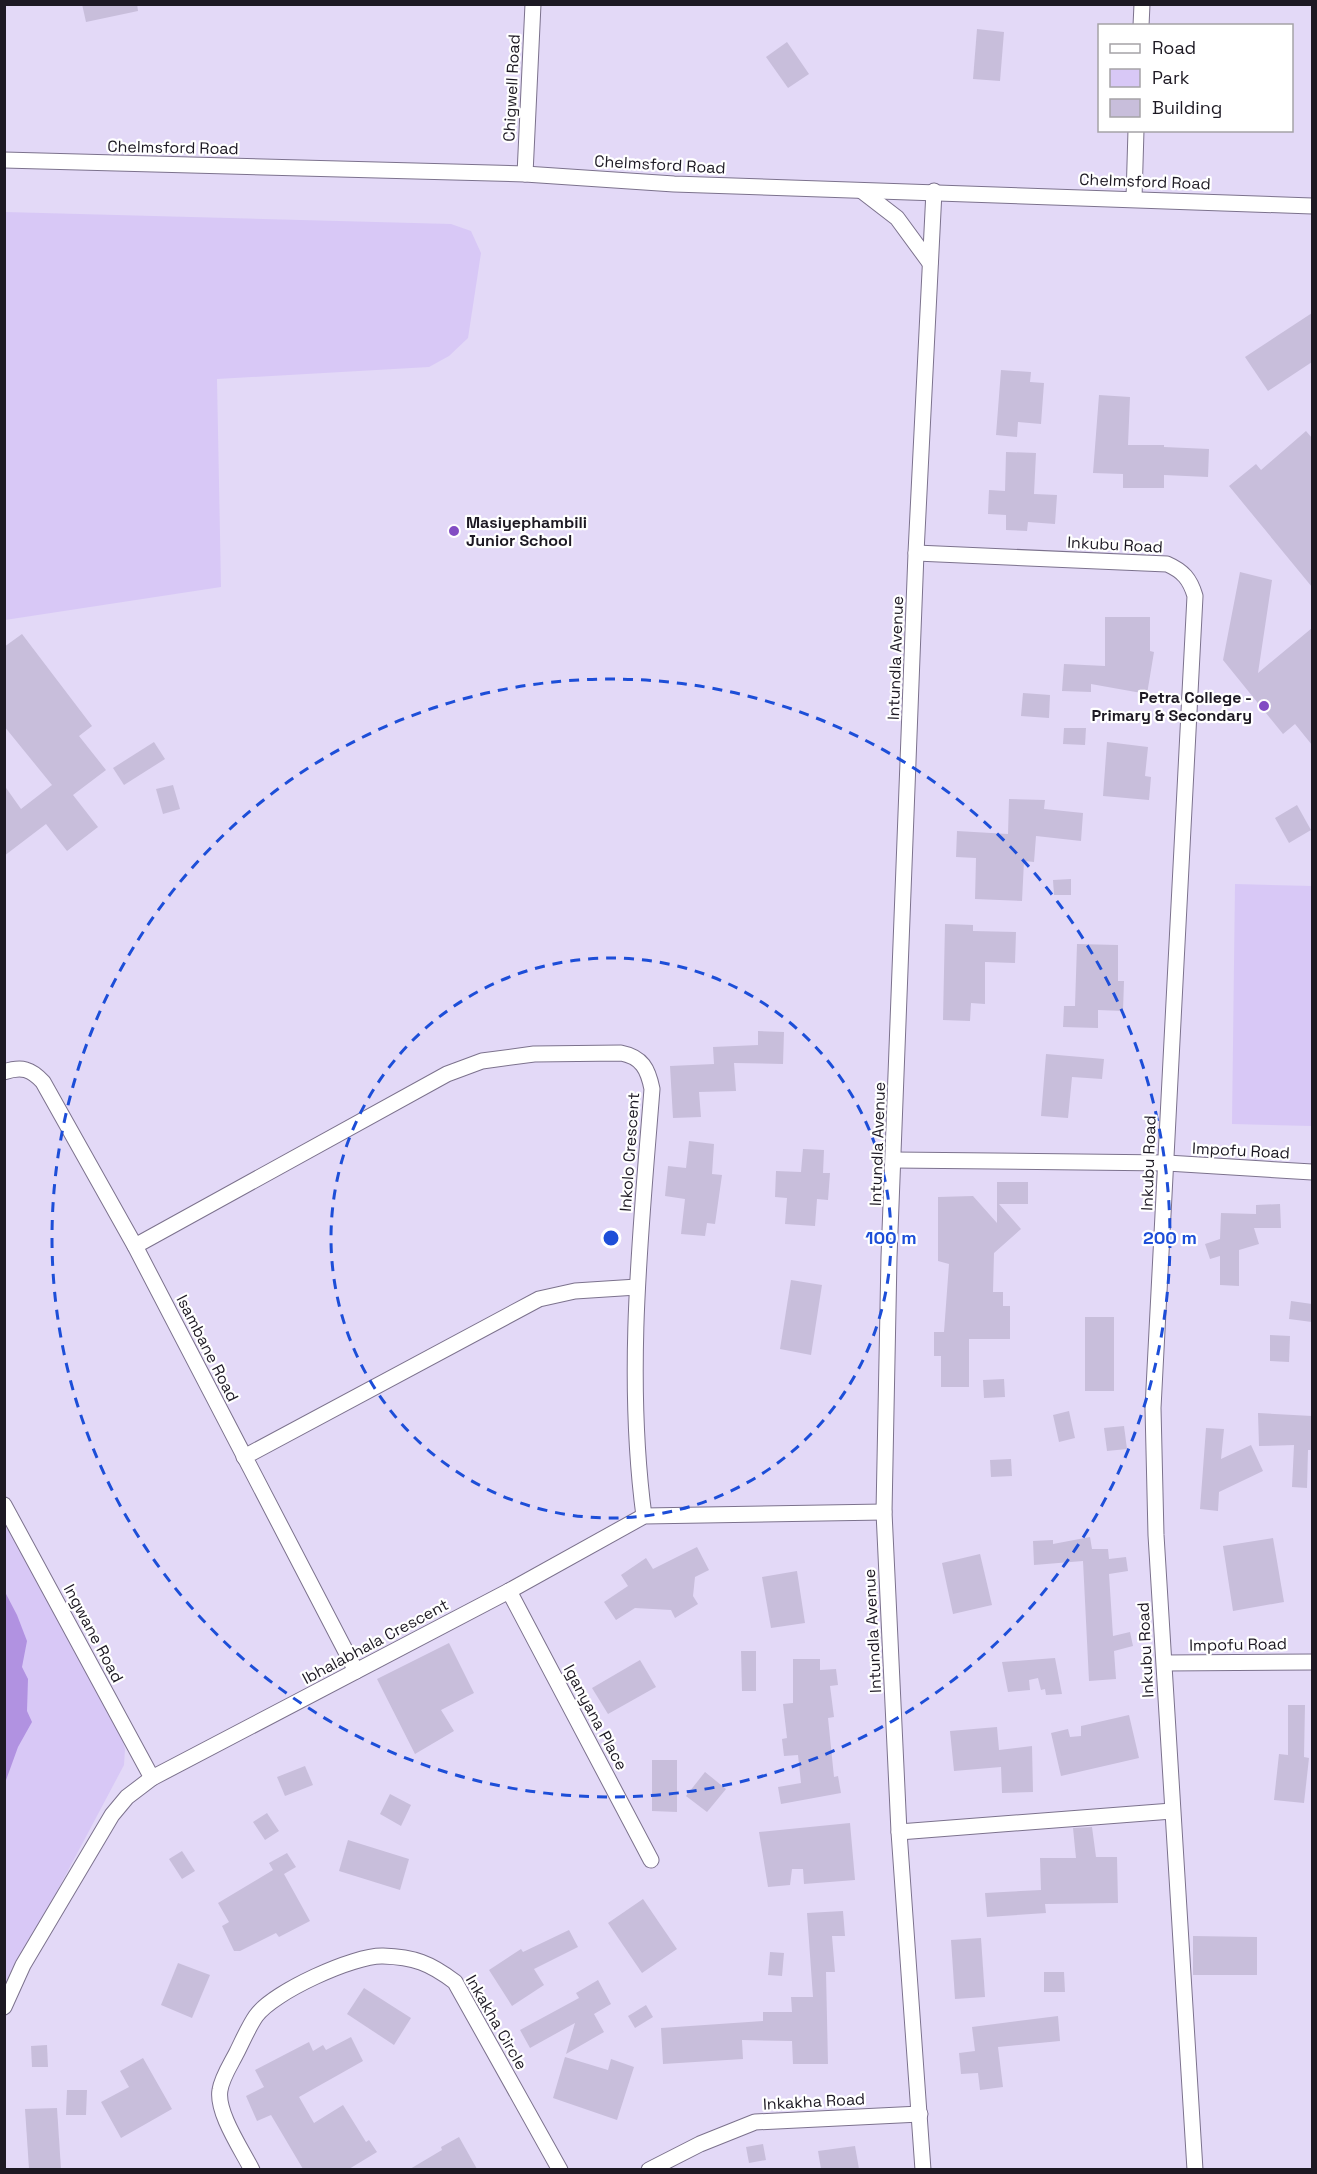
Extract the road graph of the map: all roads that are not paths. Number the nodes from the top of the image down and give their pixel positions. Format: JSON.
{"nodes":[{"id":1,"x":532,"y":4,"type":"edge"},
{"id":2,"x":1142,"y":4,"type":"edge"},
{"id":3,"x":1141,"y":24,"type":"edge"},
{"id":4,"x":1136,"y":132,"type":"edge"},
{"id":5,"x":4,"y":160,"type":"edge"},
{"id":6,"x":525,"y":174,"type":"junction"},
{"id":7,"x":862,"y":191,"type":"junction"},
{"id":8,"x":934,"y":191,"type":"junction"},
{"id":9,"x":1134,"y":198,"type":"junction"},
{"id":10,"x":1312,"y":206,"type":"edge"},
{"id":11,"x":930,"y":263,"type":"junction"},
{"id":12,"x":916,"y":553,"type":"junction"},
{"id":13,"x":4,"y":1072,"type":"edge"},
{"id":14,"x":894,"y":1160,"type":"junction"},
{"id":15,"x":1167,"y":1163,"type":"junction"},
{"id":16,"x":1312,"y":1172,"type":"edge"},
{"id":17,"x":135,"y":1246,"type":"junction"},
{"id":18,"x":637,"y":1287,"type":"junction"},
{"id":19,"x":243,"y":1457,"type":"junction"},
{"id":20,"x":4,"y":1505,"type":"edge"},
{"id":21,"x":884,"y":1512,"type":"junction"},
{"id":22,"x":644,"y":1516,"type":"junction"},
{"id":23,"x":509,"y":1591,"type":"junction"},
{"id":24,"x":1312,"y":1662,"type":"edge"},
{"id":25,"x":1165,"y":1663,"type":"junction"},
{"id":26,"x":356,"y":1671,"type":"junction"},
{"id":27,"x":152,"y":1778,"type":"junction"},
{"id":28,"x":1172,"y":1811,"type":"junction"},
{"id":29,"x":899,"y":1832,"type":"junction"},
{"id":30,"x":651,"y":1860,"type":"dead end"},
{"id":31,"x":4,"y":2007,"type":"edge"},
{"id":32,"x":920,"y":2114,"type":"junction"},
{"id":33,"x":252,"y":2169,"type":"edge"},
{"id":34,"x":560,"y":2169,"type":"edge"},
{"id":35,"x":648,"y":2169,"type":"edge"},
{"id":36,"x":923,"y":2169,"type":"edge"},
{"id":37,"x":1195,"y":2169,"type":"edge"}],
"edges":[{"from":1,"to":6,"type":"street","name":"Chigwell Road"},
{"from":2,"to":3,"type":"street"},
{"from":4,"to":9,"type":"street"},
{"from":5,"to":6,"type":"street","name":"Chelmsford Road"},
{"from":6,"to":7,"type":"street","name":"Chelmsford Road"},
{"from":7,"to":8,"type":"street","name":"Chelmsford Road"},
{"from":7,"to":11,"type":"street"},
{"from":8,"to":9,"type":"street","name":"Chelmsford Road"},
{"from":8,"to":11,"type":"street","name":"Intundla Avenue"},
{"from":9,"to":10,"type":"street","name":"Chelmsford Road"},
{"from":11,"to":12,"type":"street","name":"Intundla Avenue"},
{"from":12,"to":14,"type":"street","name":"Intundla Avenue"},
{"from":12,"to":15,"type":"street","name":"Inkubu Road"},
{"from":13,"to":17,"type":"street","name":"Isambane Road"},
{"from":14,"to":15,"type":"street","name":"Impofu Road"},
{"from":14,"to":21,"type":"street","name":"Intundla Avenue"},
{"from":15,"to":16,"type":"street","name":"Impofu Road"},
{"from":15,"to":25,"type":"street","name":"Inkubu Road"},
{"from":17,"to":18,"type":"street","name":"Inkolo Crescent"},
{"from":17,"to":19,"type":"street","name":"Isambane Road"},
{"from":18,"to":19,"type":"street"},
{"from":18,"to":22,"type":"street","name":"Inkolo Crescent"},
{"from":19,"to":26,"type":"street","name":"Isambane Road"},
{"from":20,"to":27,"type":"street","name":"Ingwane Road"},
{"from":21,"to":22,"type":"street","name":"Ibhalabhala Crescent"},
{"from":21,"to":29,"type":"street","name":"Intundla Avenue"},
{"from":22,"to":23,"type":"street","name":"Ibhalabhala Crescent"},
{"from":23,"to":26,"type":"street","name":"Ibhalabhala Crescent"},
{"from":23,"to":30,"type":"street","name":"Iganyana Place"},
{"from":24,"to":25,"type":"street","name":"Impofu Road"},
{"from":25,"to":28,"type":"street","name":"Inkubu Road"},
{"from":26,"to":27,"type":"street","name":"Ibhalabhala Crescent"},
{"from":27,"to":31,"type":"street","name":"Ibhalabhala Crescent"},
{"from":28,"to":29,"type":"street"},
{"from":28,"to":37,"type":"street","name":"Inkubu Road"},
{"from":29,"to":32,"type":"street","name":"Intundla Avenue"},
{"from":32,"to":35,"type":"street","name":"Inkakha Road"},
{"from":32,"to":36,"type":"street","name":"Intundla Avenue"},
{"from":33,"to":34,"type":"street","name":"Inkakha Circle"}]}
